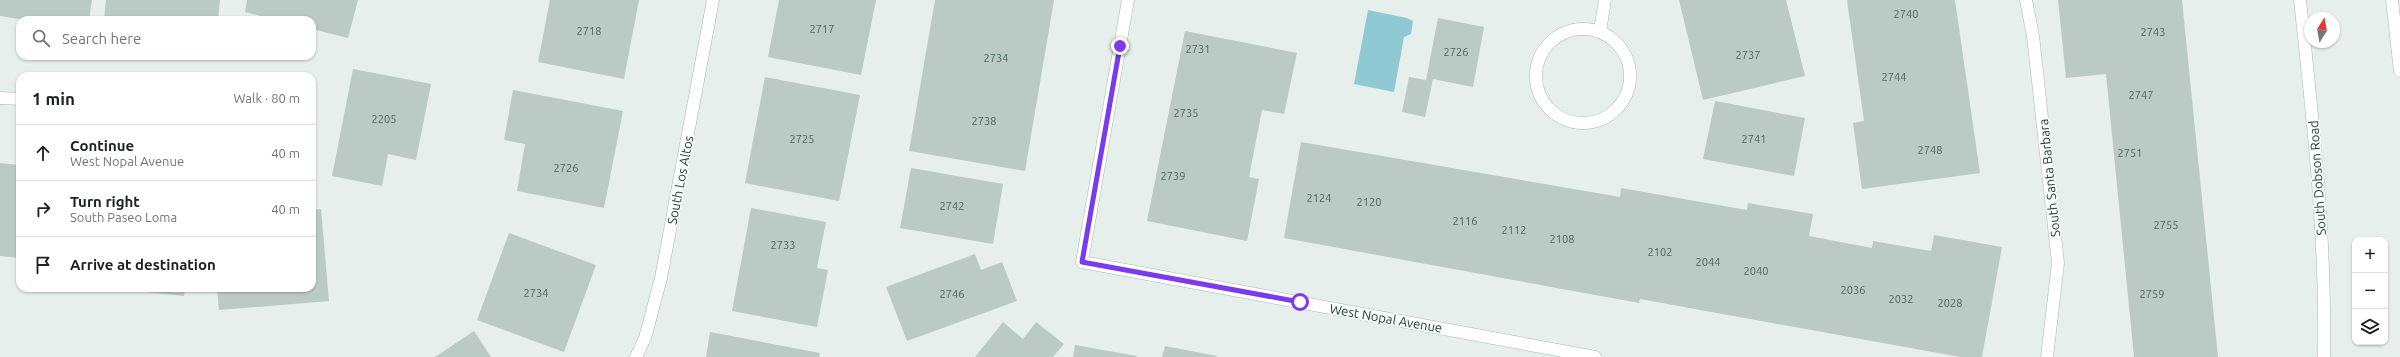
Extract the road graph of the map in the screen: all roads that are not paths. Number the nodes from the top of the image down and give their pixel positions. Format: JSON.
{"nodes":[{"id":1,"x":713,"y":0,"type":"edge"},
{"id":2,"x":1128,"y":0,"type":"edge"},
{"id":3,"x":1605,"y":0,"type":"edge"},
{"id":4,"x":2026,"y":0,"type":"edge"},
{"id":5,"x":2300,"y":0,"type":"edge"},
{"id":6,"x":2392,"y":0,"type":"edge"},
{"id":7,"x":1600,"y":31,"type":"junction"},
{"id":8,"x":2400,"y":71,"type":"edge"},
{"id":9,"x":0,"y":98,"type":"edge"},
{"id":10,"x":16,"y":99,"type":"edge"},
{"id":11,"x":636,"y":357,"type":"edge"},
{"id":12,"x":1595,"y":357,"type":"edge"},
{"id":13,"x":2047,"y":357,"type":"edge"},
{"id":14,"x":2324,"y":357,"type":"edge"}],
"edges":[{"from":1,"to":11,"type":"street","name":"South Los Altos"},
{"from":2,"to":12,"type":"street","name":"West Nopal Avenue"},
{"from":3,"to":7,"type":"street"},
{"from":4,"to":13,"type":"street","name":"South Santa Barbara"},
{"from":5,"to":14,"type":"street","name":"South Dobson Road"},
{"from":6,"to":8,"type":"street"},
{"from":7,"to":7,"type":"street"},
{"from":9,"to":10,"type":"street"}]}
